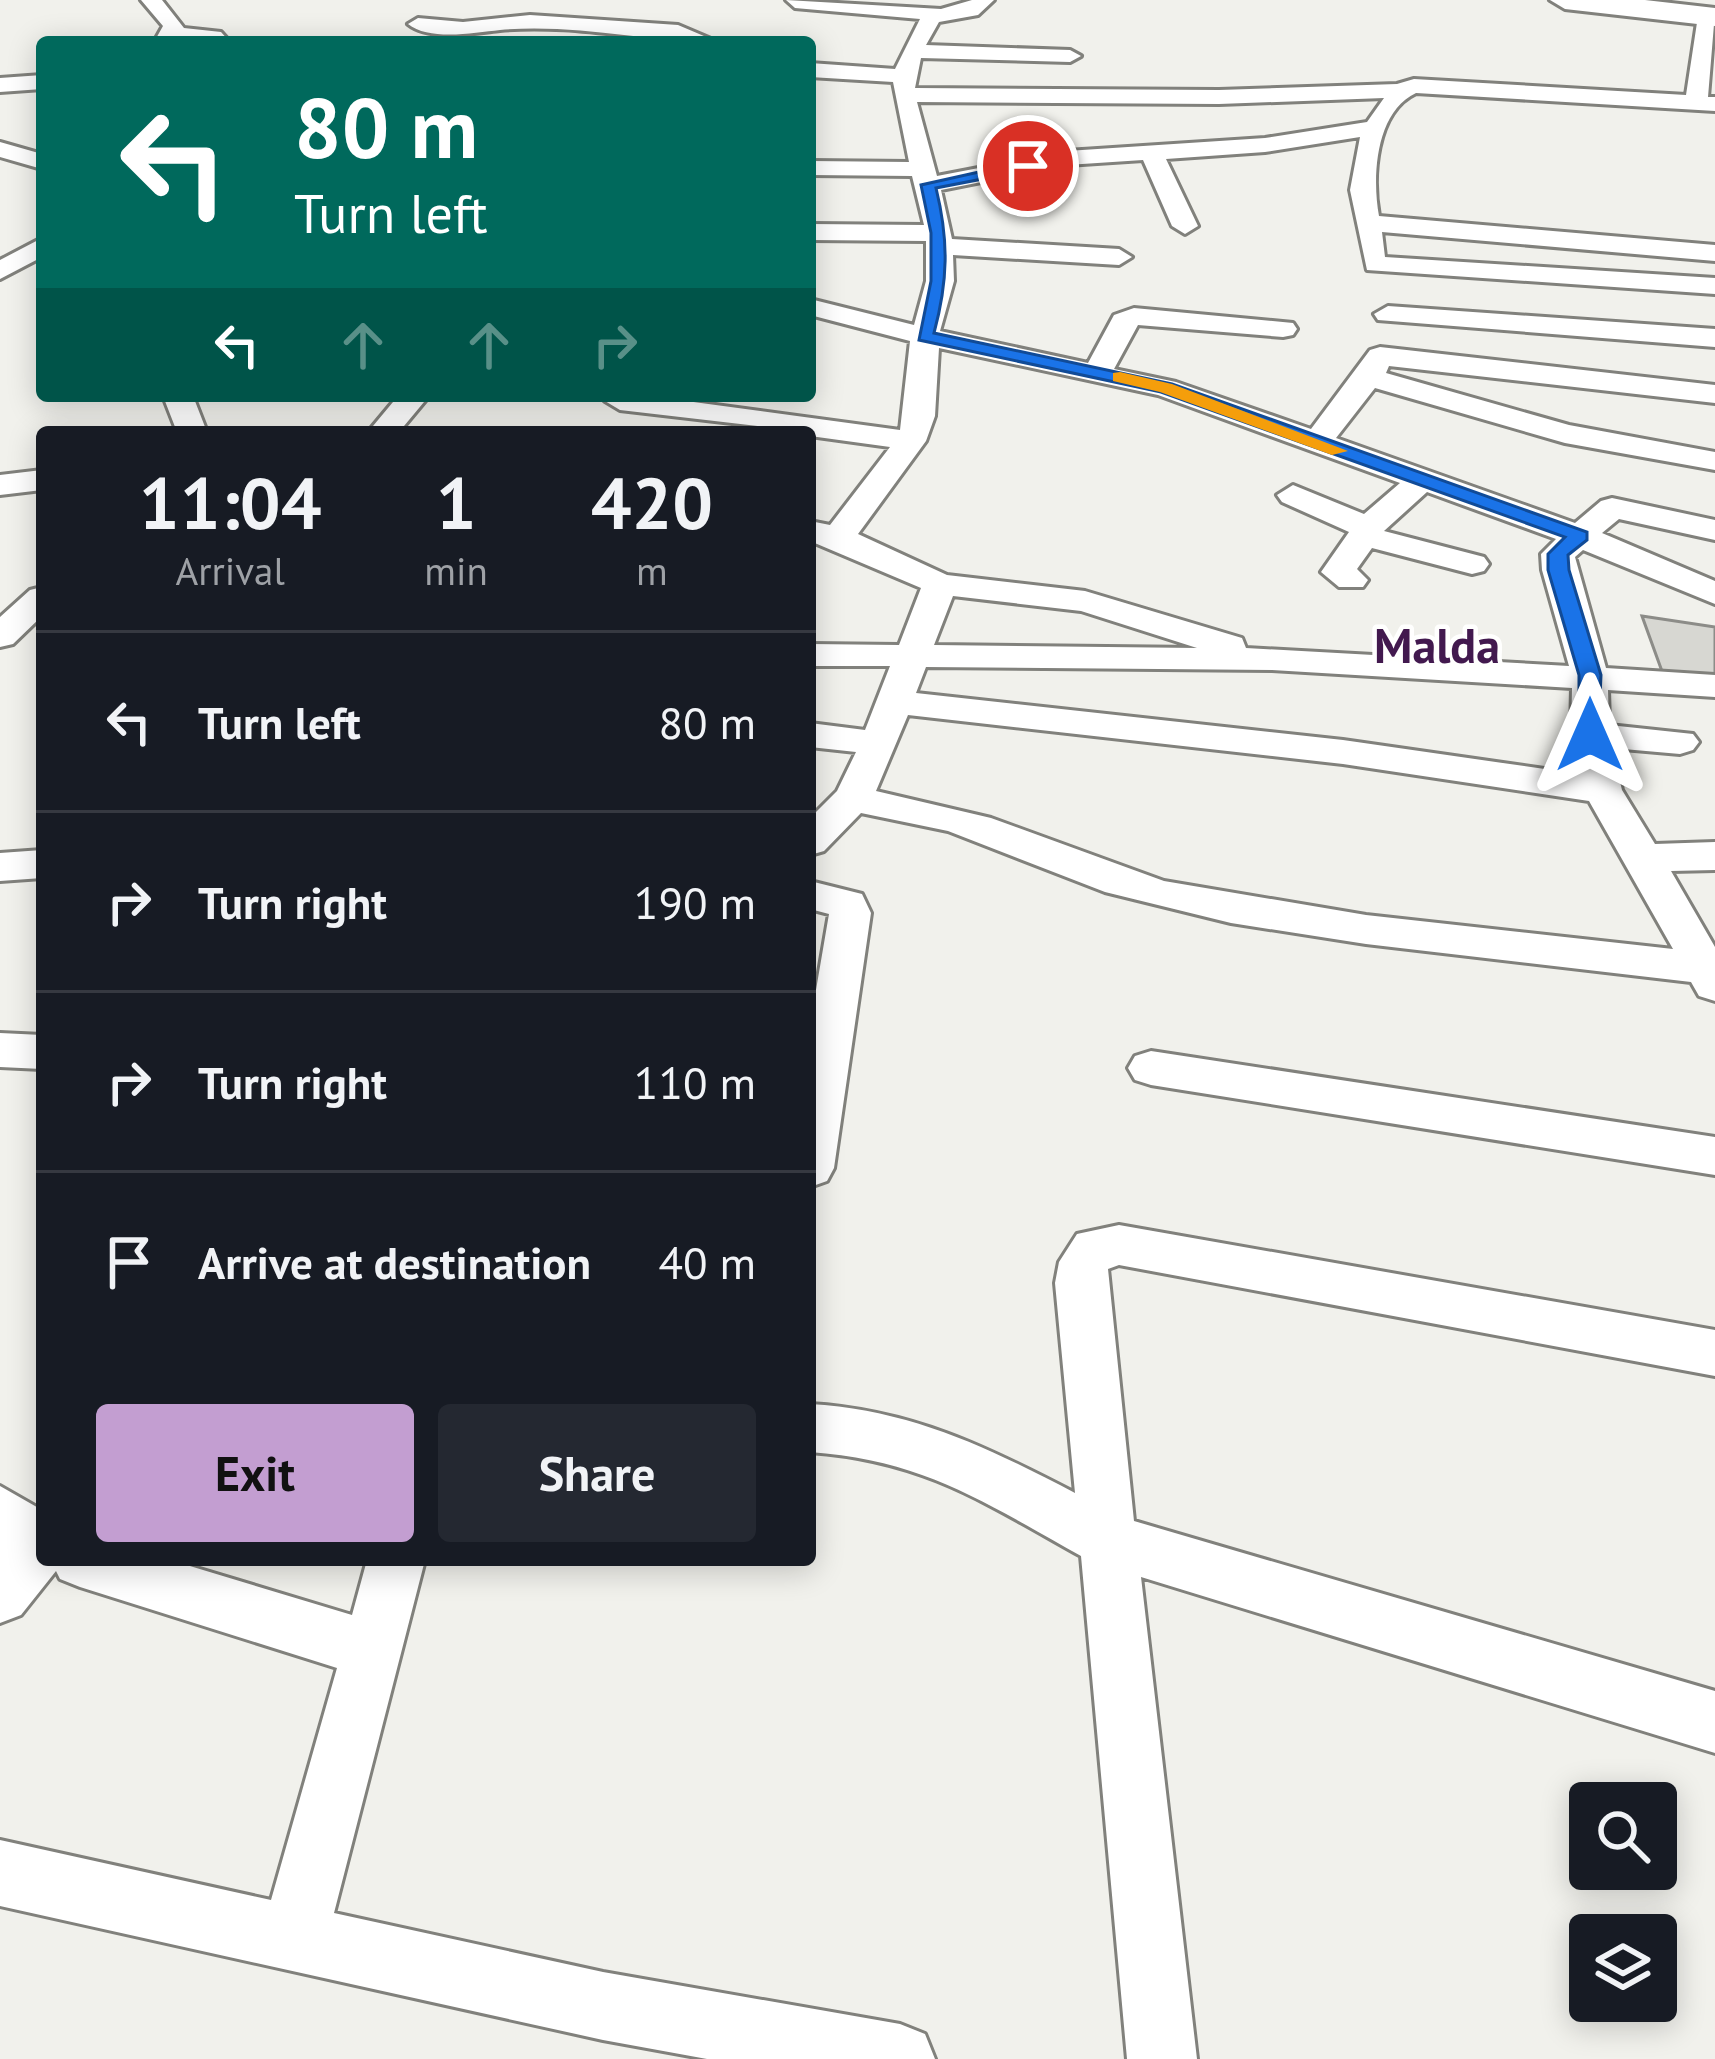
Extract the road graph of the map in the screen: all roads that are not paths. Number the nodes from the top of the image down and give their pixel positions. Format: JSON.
{"nodes":[{"id":1,"x":151,"y":0,"type":"edge"},
{"id":2,"x":984,"y":0,"type":"edge"},
{"id":3,"x":1564,"y":0,"type":"edge"},
{"id":4,"x":1627,"y":0,"type":"edge"},
{"id":5,"x":434,"y":1,"type":"edge"},
{"id":6,"x":795,"y":1,"type":"edge"},
{"id":7,"x":1711,"y":9,"type":"edge"},
{"id":8,"x":412,"y":33,"type":"edge"},
{"id":9,"x":170,"y":36,"type":"edge"},
{"id":10,"x":699,"y":36,"type":"edge"},
{"id":11,"x":915,"y":54,"type":"junction"},
{"id":12,"x":1070,"y":56,"type":"dead end"},
{"id":13,"x":1706,"y":66,"type":"edge"},
{"id":14,"x":816,"y":69,"type":"edge"},
{"id":15,"x":36,"y":83,"type":"edge"},
{"id":16,"x":36,"y":84,"type":"edge"},
{"id":17,"x":0,"y":85,"type":"edge"},
{"id":18,"x":1400,"y":92,"type":"junction"},
{"id":19,"x":1710,"y":106,"type":"edge"},
{"id":20,"x":0,"y":107,"type":"edge"},
{"id":21,"x":1375,"y":128,"type":"junction"},
{"id":22,"x":0,"y":149,"type":"edge"},
{"id":23,"x":1150,"y":150,"type":"junction"},
{"id":24,"x":36,"y":158,"type":"edge"},
{"id":25,"x":816,"y":168,"type":"edge"},
{"id":26,"x":926,"y":177,"type":"junction"},
{"id":27,"x":1367,"y":223,"type":"junction"},
{"id":28,"x":1185,"y":226,"type":"dead end"},
{"id":29,"x":816,"y":232,"type":"edge"},
{"id":30,"x":939,"y":240,"type":"junction"},
{"id":31,"x":1578,"y":242,"type":"junction"},
{"id":32,"x":36,"y":250,"type":"edge"},
{"id":33,"x":1715,"y":253,"type":"edge"},
{"id":34,"x":1119,"y":257,"type":"dead end"},
{"id":35,"x":1376,"y":264,"type":"junction"},
{"id":36,"x":0,"y":271,"type":"edge"},
{"id":37,"x":1576,"y":277,"type":"junction"},
{"id":38,"x":1715,"y":286,"type":"edge"},
{"id":39,"x":816,"y":309,"type":"edge"},
{"id":40,"x":1388,"y":314,"type":"junction"},
{"id":41,"x":1583,"y":328,"type":"junction"},
{"id":42,"x":1283,"y":329,"type":"dead end"},
{"id":43,"x":925,"y":336,"type":"junction"},
{"id":44,"x":1715,"y":338,"type":"edge"},
{"id":45,"x":1374,"y":366,"type":"junction"},
{"id":46,"x":1098,"y":372,"type":"junction"},
{"id":47,"x":1580,"y":379,"type":"junction"},
{"id":48,"x":1715,"y":394,"type":"edge"},
{"id":49,"x":409,"y":402,"type":"edge"},
{"id":50,"x":627,"y":402,"type":"edge"},
{"id":51,"x":388,"y":426,"type":"edge"},
{"id":52,"x":802,"y":426,"type":"edge"},
{"id":53,"x":816,"y":428,"type":"edge"},
{"id":54,"x":911,"y":441,"type":"junction"},
{"id":55,"x":1316,"y":442,"type":"junction"},
{"id":56,"x":1715,"y":461,"type":"edge"},
{"id":57,"x":1603,"y":474,"type":"junction"},
{"id":58,"x":36,"y":481,"type":"edge"},
{"id":59,"x":1420,"y":482,"type":"junction"},
{"id":60,"x":0,"y":485,"type":"edge"},
{"id":61,"x":1293,"y":495,"type":"dead end"},
{"id":62,"x":1368,"y":530,"type":"junction"},
{"id":63,"x":1715,"y":530,"type":"edge"},
{"id":64,"x":824,"y":534,"type":"edge"},
{"id":65,"x":1580,"y":536,"type":"junction"},
{"id":66,"x":1472,"y":564,"type":"dead end"},
{"id":67,"x":1352,"y":580,"type":"dead end"},
{"id":68,"x":940,"y":584,"type":"junction"},
{"id":69,"x":1715,"y":594,"type":"edge"},
{"id":70,"x":816,"y":655,"type":"edge"},
{"id":71,"x":909,"y":659,"type":"junction"},
{"id":72,"x":1272,"y":659,"type":"junction"},
{"id":73,"x":1590,"y":675,"type":"junction"},
{"id":74,"x":1715,"y":686,"type":"edge"},
{"id":75,"x":893,"y":702,"type":"junction"},
{"id":76,"x":1590,"y":735,"type":"junction"},
{"id":77,"x":816,"y":736,"type":"edge"},
{"id":78,"x":1679,"y":742,"type":"dead end"},
{"id":79,"x":878,"y":743,"type":"junction"},
{"id":80,"x":1602,"y":790,"type":"junction"},
{"id":81,"x":853,"y":799,"type":"junction"},
{"id":82,"x":816,"y":836,"type":"edge"},
{"id":83,"x":1715,"y":856,"type":"edge"},
{"id":84,"x":1643,"y":857,"type":"junction"},
{"id":85,"x":36,"y":864,"type":"edge"},
{"id":86,"x":0,"y":867,"type":"edge"},
{"id":87,"x":816,"y":896,"type":"edge"},
{"id":88,"x":1710,"y":976,"type":"edge"},
{"id":89,"x":0,"y":1049,"type":"edge"},
{"id":90,"x":36,"y":1052,"type":"edge"},
{"id":91,"x":1151,"y":1068,"type":"dead end"},
{"id":92,"x":816,"y":1130,"type":"edge"},
{"id":93,"x":1715,"y":1156,"type":"edge"},
{"id":94,"x":1715,"y":1353,"type":"edge"},
{"id":95,"x":816,"y":1428,"type":"edge"},
{"id":96,"x":0,"y":1512,"type":"edge"},
{"id":97,"x":1105,"y":1539,"type":"junction"},
{"id":98,"x":36,"y":1540,"type":"edge"},
{"id":99,"x":36,"y":1552,"type":"edge"},
{"id":100,"x":99,"y":1566,"type":"edge"},
{"id":101,"x":395,"y":1566,"type":"edge"},
{"id":102,"x":0,"y":1595,"type":"edge"},
{"id":103,"x":374,"y":1651,"type":"junction"},
{"id":104,"x":1715,"y":1722,"type":"edge"},
{"id":105,"x":0,"y":1873,"type":"edge"},
{"id":106,"x":294,"y":1938,"type":"junction"},
{"id":107,"x":900,"y":2059,"type":"edge"},
{"id":108,"x":1162,"y":2059,"type":"edge"}],
"edges":[{"from":1,"to":9,"type":"street"},
{"from":2,"to":11,"type":"street"},
{"from":3,"to":7,"type":"highway"},
{"from":4,"to":7,"type":"highway"},
{"from":5,"to":8,"type":"street"},
{"from":6,"to":11,"type":"street"},
{"from":7,"to":13,"type":"street"},
{"from":8,"to":10,"type":"street"},
{"from":11,"to":12,"type":"street"},
{"from":11,"to":14,"type":"street"},
{"from":11,"to":18,"type":"street"},
{"from":11,"to":26,"type":"street"},
{"from":13,"to":19,"type":"street"},
{"from":15,"to":17,"type":"street"},
{"from":16,"to":20,"type":"street"},
{"from":18,"to":19,"type":"street"},
{"from":18,"to":21,"type":"street"},
{"from":21,"to":23,"type":"street"},
{"from":21,"to":27,"type":"street"},
{"from":22,"to":24,"type":"street"},
{"from":23,"to":26,"type":"street"},
{"from":23,"to":28,"type":"street"},
{"from":25,"to":26,"type":"street"},
{"from":26,"to":30,"type":"street"},
{"from":27,"to":31,"type":"street"},
{"from":27,"to":35,"type":"street"},
{"from":29,"to":30,"type":"street"},
{"from":30,"to":34,"type":"street"},
{"from":30,"to":43,"type":"street"},
{"from":31,"to":33,"type":"street"},
{"from":31,"to":37,"type":"street"},
{"from":32,"to":36,"type":"street"},
{"from":35,"to":37,"type":"street"},
{"from":35,"to":40,"type":"street"},
{"from":37,"to":38,"type":"street"},
{"from":37,"to":41,"type":"street"},
{"from":39,"to":43,"type":"street"},
{"from":40,"to":41,"type":"street"},
{"from":40,"to":45,"type":"street"},
{"from":41,"to":44,"type":"street"},
{"from":42,"to":46,"type":"street"},
{"from":43,"to":46,"type":"street"},
{"from":43,"to":54,"type":"street"},
{"from":45,"to":47,"type":"street"},
{"from":45,"to":55,"type":"street"},
{"from":45,"to":57,"type":"street"},
{"from":46,"to":55,"type":"street"},
{"from":47,"to":48,"type":"street"},
{"from":47,"to":57,"type":"street"},
{"from":49,"to":51,"type":"street"},
{"from":50,"to":52,"type":"street"},
{"from":53,"to":54,"type":"street"},
{"from":54,"to":64,"type":"street"},
{"from":55,"to":59,"type":"street"},
{"from":56,"to":57,"type":"street"},
{"from":57,"to":63,"type":"street"},
{"from":57,"to":65,"type":"street"},
{"from":58,"to":60,"type":"street"},
{"from":59,"to":62,"type":"street"},
{"from":59,"to":65,"type":"street"},
{"from":61,"to":62,"type":"street"},
{"from":62,"to":66,"type":"street"},
{"from":62,"to":67,"type":"street"},
{"from":64,"to":68,"type":"street"},
{"from":65,"to":69,"type":"street"},
{"from":65,"to":73,"type":"street"},
{"from":68,"to":71,"type":"street"},
{"from":68,"to":72,"type":"street"},
{"from":70,"to":71,"type":"street"},
{"from":71,"to":72,"type":"street"},
{"from":71,"to":75,"type":"street"},
{"from":72,"to":73,"type":"street"},
{"from":73,"to":74,"type":"street"},
{"from":73,"to":76,"type":"street"},
{"from":75,"to":79,"type":"street"},
{"from":75,"to":80,"type":"street"},
{"from":76,"to":78,"type":"street"},
{"from":76,"to":80,"type":"street"},
{"from":77,"to":79,"type":"street"},
{"from":79,"to":81,"type":"street"},
{"from":80,"to":84,"type":"street"},
{"from":81,"to":82,"type":"street"},
{"from":81,"to":88,"type":"street"},
{"from":83,"to":84,"type":"street"},
{"from":84,"to":88,"type":"street"},
{"from":85,"to":86,"type":"street"},
{"from":87,"to":92,"type":"street"},
{"from":89,"to":90,"type":"street"},
{"from":91,"to":93,"type":"street"},
{"from":94,"to":97,"type":"street"},
{"from":95,"to":97,"type":"street"},
{"from":96,"to":98,"type":"street"},
{"from":97,"to":104,"type":"street"},
{"from":97,"to":108,"type":"street"},
{"from":99,"to":102,"type":"street"},
{"from":100,"to":103,"type":"street"},
{"from":101,"to":103,"type":"street"},
{"from":103,"to":106,"type":"street"},
{"from":105,"to":106,"type":"street"},
{"from":106,"to":107,"type":"street"}]}
